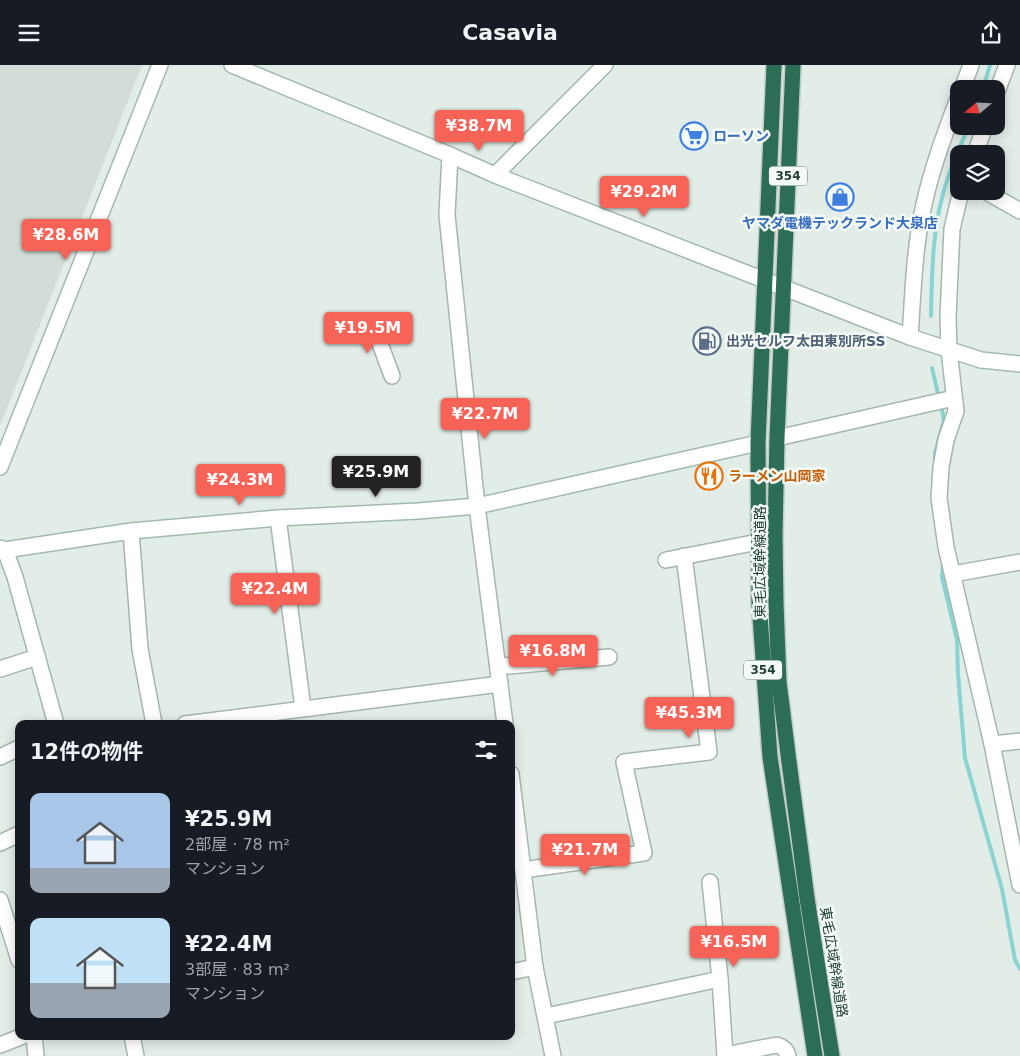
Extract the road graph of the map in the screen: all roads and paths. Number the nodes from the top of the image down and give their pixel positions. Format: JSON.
{"nodes":[{"id":1,"x":160,"y":65,"type":"edge"},
{"id":2,"x":232,"y":65,"type":"edge"},
{"id":3,"x":606,"y":65,"type":"edge"},
{"id":4,"x":774,"y":65,"type":"edge"},
{"id":5,"x":793,"y":65,"type":"edge"},
{"id":6,"x":971,"y":65,"type":"edge"},
{"id":7,"x":1007,"y":65,"type":"edge"},
{"id":8,"x":965,"y":80,"type":"edge"},
{"id":9,"x":1001,"y":80,"type":"edge"},
{"id":10,"x":950,"y":120,"type":"edge"},
{"id":11,"x":450,"y":155,"type":"junction"},
{"id":12,"x":495,"y":175,"type":"junction"},
{"id":13,"x":959,"y":200,"type":"edge"},
{"id":14,"x":1001,"y":200,"type":"edge"},
{"id":15,"x":1020,"y":211,"type":"edge"},
{"id":16,"x":764,"y":281,"type":"junction"},
{"id":17,"x":783,"y":287,"type":"junction"},
{"id":18,"x":372,"y":322,"type":"dead end"},
{"id":19,"x":910,"y":337,"type":"junction"},
{"id":20,"x":949,"y":350,"type":"junction"},
{"id":21,"x":1020,"y":364,"type":"edge"},
{"id":22,"x":392,"y":375,"type":"dead end"},
{"id":23,"x":954,"y":399,"type":"junction"},
{"id":24,"x":777,"y":438,"type":"junction"},
{"id":25,"x":758,"y":443,"type":"junction"},
{"id":26,"x":0,"y":467,"type":"edge"},
{"id":27,"x":477,"y":506,"type":"junction"},
{"id":28,"x":278,"y":518,"type":"junction"},
{"id":29,"x":131,"y":531,"type":"junction"},
{"id":30,"x":758,"y":542,"type":"junction"},
{"id":31,"x":3,"y":549,"type":"edge"},
{"id":32,"x":684,"y":556,"type":"junction"},
{"id":33,"x":666,"y":560,"type":"dead end"},
{"id":34,"x":1020,"y":562,"type":"edge"},
{"id":35,"x":953,"y":574,"type":"junction"},
{"id":36,"x":37,"y":657,"type":"junction"},
{"id":37,"x":609,"y":657,"type":"dead end"},
{"id":38,"x":498,"y":665,"type":"junction"},
{"id":39,"x":0,"y":669,"type":"edge"},
{"id":40,"x":500,"y":684,"type":"junction"},
{"id":41,"x":302,"y":708,"type":"junction"},
{"id":42,"x":55,"y":720,"type":"edge"},
{"id":43,"x":153,"y":720,"type":"edge"},
{"id":44,"x":214,"y":720,"type":"edge"},
{"id":45,"x":504,"y":720,"type":"edge"},
{"id":46,"x":1020,"y":741,"type":"edge"},
{"id":47,"x":992,"y":744,"type":"junction"},
{"id":48,"x":15,"y":750,"type":"edge"},
{"id":49,"x":0,"y":757,"type":"edge"},
{"id":50,"x":515,"y":805,"type":"edge"},
{"id":51,"x":15,"y":836,"type":"edge"},
{"id":52,"x":0,"y":843,"type":"edge"},
{"id":53,"x":523,"y":870,"type":"junction"},
{"id":54,"x":710,"y":882,"type":"dead end"},
{"id":55,"x":1020,"y":885,"type":"edge"},
{"id":56,"x":518,"y":890,"type":"edge"},
{"id":57,"x":0,"y":900,"type":"edge"},
{"id":58,"x":15,"y":947,"type":"edge"},
{"id":59,"x":535,"y":967,"type":"junction"},
{"id":60,"x":515,"y":970,"type":"edge"},
{"id":61,"x":720,"y":979,"type":"junction"},
{"id":62,"x":546,"y":1017,"type":"junction"},
{"id":63,"x":15,"y":1039,"type":"edge"},
{"id":64,"x":34,"y":1040,"type":"edge"},
{"id":65,"x":133,"y":1040,"type":"edge"},
{"id":66,"x":0,"y":1045,"type":"edge"},
{"id":67,"x":725,"y":1055,"type":"edge"},
{"id":68,"x":36,"y":1056,"type":"edge"},
{"id":69,"x":136,"y":1056,"type":"edge"},
{"id":70,"x":553,"y":1056,"type":"edge"},
{"id":71,"x":788,"y":1056,"type":"edge"},
{"id":72,"x":815,"y":1056,"type":"edge"},
{"id":73,"x":832,"y":1056,"type":"edge"}],
"edges":[{"from":1,"to":26,"type":"street"},
{"from":2,"to":11,"type":"street"},
{"from":3,"to":12,"type":"street"},
{"from":4,"to":16,"type":"highway","name":"東毛広域幹線道路","number":"354"},
{"from":5,"to":17,"type":"highway","name":"東毛広域幹線道路","number":"354"},
{"from":6,"to":8,"type":"street"},
{"from":7,"to":9,"type":"street"},
{"from":10,"to":19,"type":"street"},
{"from":11,"to":12,"type":"street"},
{"from":11,"to":27,"type":"street"},
{"from":12,"to":16,"type":"street"},
{"from":13,"to":20,"type":"street"},
{"from":14,"to":15,"type":"street"},
{"from":16,"to":17,"type":"street"},
{"from":16,"to":25,"type":"highway","name":"東毛広域幹線道路","number":"354"},
{"from":17,"to":19,"type":"street"},
{"from":17,"to":24,"type":"highway","name":"東毛広域幹線道路","number":"354"},
{"from":18,"to":22,"type":"street"},
{"from":19,"to":20,"type":"street"},
{"from":20,"to":21,"type":"street"},
{"from":20,"to":23,"type":"street"},
{"from":23,"to":24,"type":"street"},
{"from":23,"to":35,"type":"street"},
{"from":24,"to":73,"type":"highway","name":"東毛広域幹線道路","number":"354"},
{"from":25,"to":27,"type":"street"},
{"from":25,"to":30,"type":"highway","name":"東毛広域幹線道路","number":"354"},
{"from":27,"to":28,"type":"street"},
{"from":27,"to":38,"type":"street"},
{"from":28,"to":29,"type":"street"},
{"from":28,"to":41,"type":"street"},
{"from":29,"to":31,"type":"street"},
{"from":29,"to":43,"type":"street"},
{"from":30,"to":32,"type":"street"},
{"from":30,"to":72,"type":"highway","name":"東毛広域幹線道路","number":"354"},
{"from":31,"to":36,"type":"street"},
{"from":32,"to":33,"type":"street"},
{"from":32,"to":53,"type":"street"},
{"from":34,"to":35,"type":"street"},
{"from":35,"to":47,"type":"street"},
{"from":36,"to":39,"type":"street"},
{"from":36,"to":42,"type":"street"},
{"from":37,"to":38,"type":"street"},
{"from":38,"to":40,"type":"street"},
{"from":40,"to":41,"type":"street"},
{"from":40,"to":45,"type":"street"},
{"from":41,"to":44,"type":"street"},
{"from":46,"to":47,"type":"street"},
{"from":47,"to":55,"type":"street"},
{"from":48,"to":49,"type":"street"},
{"from":50,"to":53,"type":"street"},
{"from":51,"to":52,"type":"street"},
{"from":53,"to":56,"type":"street"},
{"from":54,"to":61,"type":"street"},
{"from":56,"to":59,"type":"street"},
{"from":57,"to":58,"type":"street"},
{"from":59,"to":60,"type":"street"},
{"from":59,"to":62,"type":"street"},
{"from":61,"to":62,"type":"street"},
{"from":61,"to":67,"type":"street"},
{"from":62,"to":70,"type":"street"},
{"from":63,"to":66,"type":"street"},
{"from":64,"to":68,"type":"street"},
{"from":65,"to":69,"type":"street"},
{"from":67,"to":71,"type":"street"}]}
